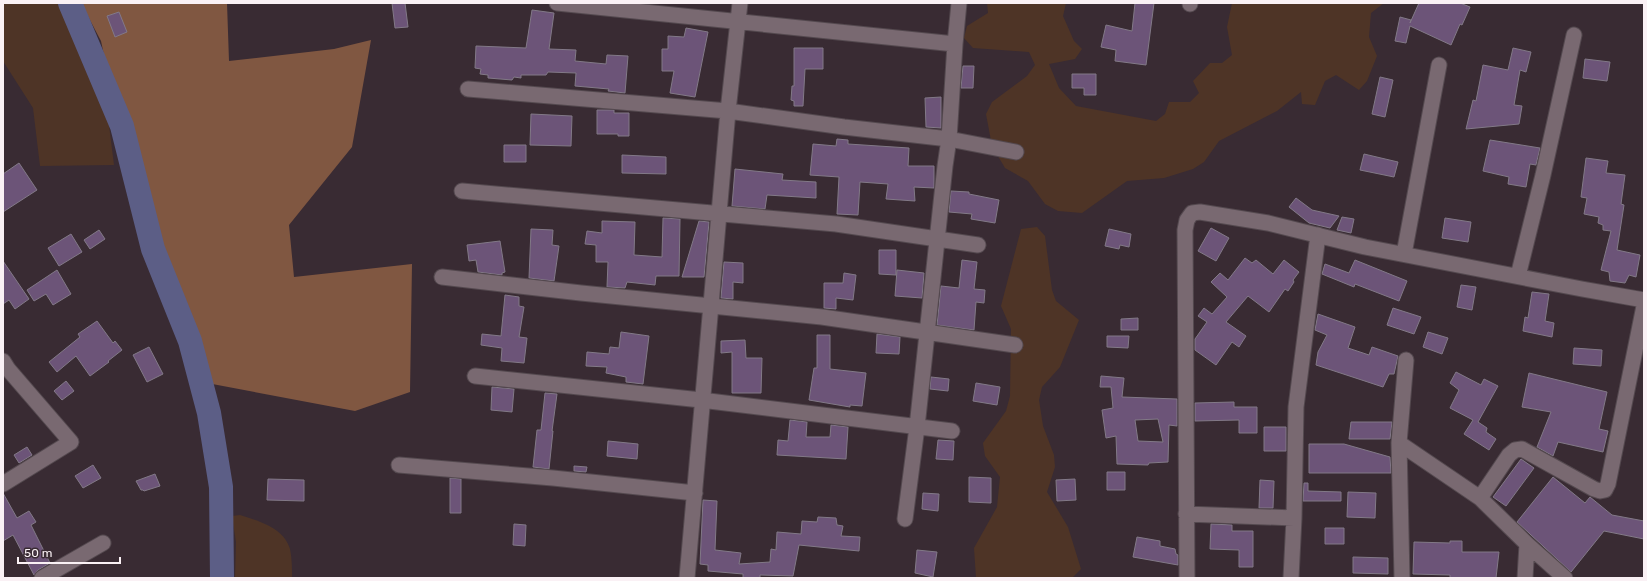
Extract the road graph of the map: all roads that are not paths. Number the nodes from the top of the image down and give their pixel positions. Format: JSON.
{"nodes":[{"id":1,"x":557,"y":3,"type":"edge"},
{"id":2,"x":740,"y":3,"type":"edge"},
{"id":3,"x":959,"y":3,"type":"edge"},
{"id":4,"x":738,"y":21,"type":"junction"},
{"id":5,"x":1574,"y":35,"type":"dead end"},
{"id":6,"x":955,"y":44,"type":"junction"},
{"id":7,"x":1439,"y":65,"type":"dead end"},
{"id":8,"x":468,"y":89,"type":"dead end"},
{"id":9,"x":728,"y":111,"type":"junction"},
{"id":10,"x":949,"y":139,"type":"junction"},
{"id":11,"x":1016,"y":152,"type":"dead end"},
{"id":12,"x":462,"y":191,"type":"dead end"},
{"id":13,"x":720,"y":214,"type":"junction"},
{"id":14,"x":1318,"y":235,"type":"junction"},
{"id":15,"x":937,"y":240,"type":"junction"},
{"id":16,"x":978,"y":245,"type":"dead end"},
{"id":17,"x":1404,"y":254,"type":"junction"},
{"id":18,"x":1518,"y":276,"type":"junction"},
{"id":19,"x":442,"y":277,"type":"dead end"},
{"id":20,"x":1644,"y":300,"type":"edge"},
{"id":21,"x":1644,"y":306,"type":"edge"},
{"id":22,"x":710,"y":307,"type":"junction"},
{"id":23,"x":927,"y":331,"type":"junction"},
{"id":24,"x":1014,"y":345,"type":"dead end"},
{"id":25,"x":1406,"y":360,"type":"dead end"},
{"id":26,"x":5,"y":367,"type":"edge"},
{"id":27,"x":475,"y":376,"type":"dead end"},
{"id":28,"x":701,"y":400,"type":"junction"},
{"id":29,"x":917,"y":427,"type":"junction"},
{"id":30,"x":952,"y":431,"type":"dead end"},
{"id":31,"x":1399,"y":443,"type":"junction"},
{"id":32,"x":399,"y":465,"type":"dead end"},
{"id":33,"x":3,"y":484,"type":"edge"},
{"id":34,"x":695,"y":493,"type":"junction"},
{"id":35,"x":1480,"y":498,"type":"junction"},
{"id":36,"x":1186,"y":514,"type":"junction"},
{"id":37,"x":1294,"y":518,"type":"junction"},
{"id":38,"x":905,"y":520,"type":"dead end"},
{"id":39,"x":103,"y":543,"type":"dead end"},
{"id":40,"x":1527,"y":544,"type":"junction"},
{"id":41,"x":42,"y":578,"type":"edge"},
{"id":42,"x":687,"y":578,"type":"edge"},
{"id":43,"x":1187,"y":578,"type":"edge"},
{"id":44,"x":1291,"y":578,"type":"edge"},
{"id":45,"x":1402,"y":578,"type":"edge"},
{"id":46,"x":1525,"y":578,"type":"edge"},
{"id":47,"x":1565,"y":578,"type":"edge"}],
"edges":[{"from":1,"to":4,"type":"street"},
{"from":2,"to":4,"type":"street"},
{"from":3,"to":6,"type":"street"},
{"from":4,"to":6,"type":"street"},
{"from":4,"to":9,"type":"street"},
{"from":5,"to":18,"type":"street"},
{"from":6,"to":10,"type":"street"},
{"from":7,"to":17,"type":"street"},
{"from":8,"to":9,"type":"street"},
{"from":9,"to":10,"type":"street"},
{"from":9,"to":13,"type":"street"},
{"from":10,"to":11,"type":"street"},
{"from":10,"to":15,"type":"street"},
{"from":12,"to":13,"type":"street"},
{"from":13,"to":15,"type":"street"},
{"from":13,"to":22,"type":"street"},
{"from":14,"to":17,"type":"street"},
{"from":14,"to":36,"type":"street"},
{"from":14,"to":37,"type":"street"},
{"from":15,"to":16,"type":"street"},
{"from":15,"to":23,"type":"street"},
{"from":17,"to":18,"type":"street"},
{"from":18,"to":20,"type":"street"},
{"from":19,"to":22,"type":"street"},
{"from":21,"to":35,"type":"street"},
{"from":22,"to":23,"type":"street"},
{"from":22,"to":28,"type":"street"},
{"from":23,"to":24,"type":"street"},
{"from":23,"to":29,"type":"street"},
{"from":25,"to":31,"type":"street"},
{"from":26,"to":33,"type":"street"},
{"from":27,"to":28,"type":"street"},
{"from":28,"to":29,"type":"street"},
{"from":28,"to":34,"type":"street"},
{"from":29,"to":30,"type":"street"},
{"from":29,"to":38,"type":"street"},
{"from":31,"to":35,"type":"street"},
{"from":31,"to":45,"type":"street"},
{"from":32,"to":34,"type":"street"},
{"from":34,"to":42,"type":"street"},
{"from":35,"to":40,"type":"street"},
{"from":36,"to":37,"type":"street"},
{"from":36,"to":43,"type":"street"},
{"from":37,"to":44,"type":"street"},
{"from":39,"to":41,"type":"street"},
{"from":40,"to":46,"type":"street"},
{"from":40,"to":47,"type":"street"}]}
